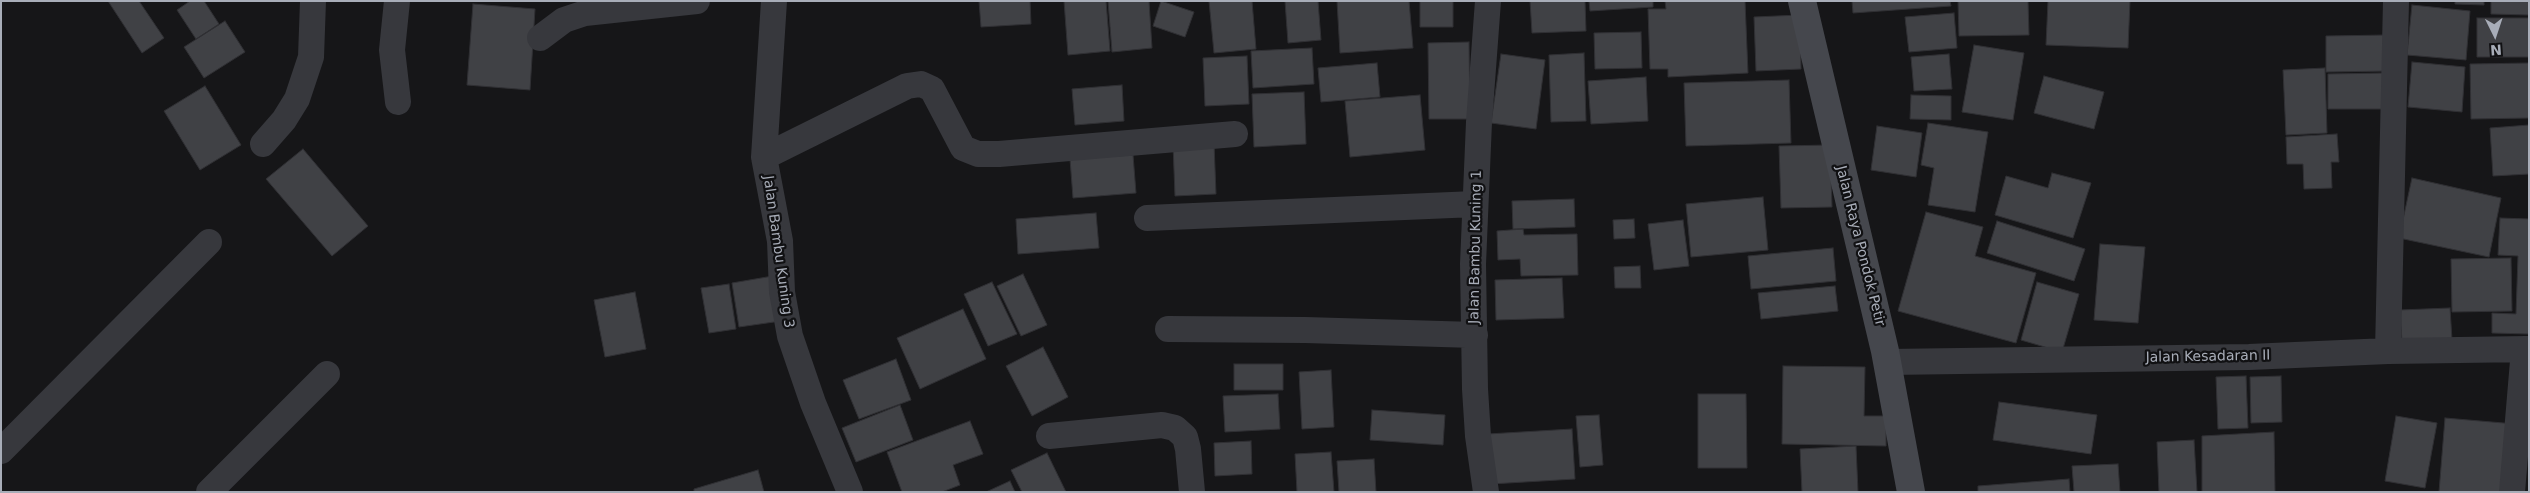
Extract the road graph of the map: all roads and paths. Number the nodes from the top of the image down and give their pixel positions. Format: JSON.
{"nodes":[{"id":1,"x":313,"y":1,"type":"edge"},
{"id":2,"x":397,"y":1,"type":"edge"},
{"id":3,"x":697,"y":1,"type":"edge"},
{"id":4,"x":774,"y":1,"type":"edge"},
{"id":5,"x":1488,"y":1,"type":"edge"},
{"id":6,"x":1802,"y":1,"type":"edge"},
{"id":7,"x":2396,"y":1,"type":"edge"},
{"id":8,"x":540,"y":38,"type":"dead end"},
{"id":9,"x":398,"y":102,"type":"dead end"},
{"id":10,"x":1235,"y":134,"type":"dead end"},
{"id":11,"x":263,"y":144,"type":"dead end"},
{"id":12,"x":764,"y":158,"type":"junction"},
{"id":13,"x":1475,"y":204,"type":"junction"},
{"id":14,"x":1147,"y":218,"type":"dead end"},
{"id":15,"x":209,"y":242,"type":"dead end"},
{"id":16,"x":1168,"y":330,"type":"dead end"},
{"id":17,"x":1474,"y":336,"type":"junction"},
{"id":18,"x":2526,"y":349,"type":"edge"},
{"id":19,"x":2388,"y":351,"type":"junction"},
{"id":20,"x":1888,"y":362,"type":"junction"},
{"id":21,"x":327,"y":374,"type":"dead end"},
{"id":22,"x":1048,"y":436,"type":"dead end"},
{"id":23,"x":1,"y":451,"type":"edge"},
{"id":24,"x":209,"y":492,"type":"edge"},
{"id":25,"x":850,"y":492,"type":"edge"},
{"id":26,"x":1192,"y":492,"type":"edge"},
{"id":27,"x":1486,"y":492,"type":"edge"},
{"id":28,"x":1911,"y":492,"type":"edge"},
{"id":29,"x":2512,"y":492,"type":"edge"}],
"edges":[{"from":1,"to":11,"type":"street"},
{"from":2,"to":9,"type":"street"},
{"from":3,"to":8,"type":"street"},
{"from":4,"to":12,"type":"street","name":"Jalan Bambu Kuning 3"},
{"from":5,"to":13,"type":"street","name":"Jalan Bambu Kuning 1"},
{"from":6,"to":20,"type":"main road","name":"Jalan Raya Pondok Petir"},
{"from":7,"to":19,"type":"street"},
{"from":10,"to":12,"type":"street"},
{"from":12,"to":25,"type":"street","name":"Jalan Bambu Kuning 3"},
{"from":13,"to":14,"type":"street"},
{"from":13,"to":17,"type":"street","name":"Jalan Bambu Kuning 1"},
{"from":15,"to":23,"type":"street"},
{"from":16,"to":17,"type":"street"},
{"from":17,"to":27,"type":"street","name":"Jalan Bambu Kuning 1"},
{"from":18,"to":19,"type":"street","name":"Jalan Kesadaran II"},
{"from":18,"to":29,"type":"street"},
{"from":19,"to":20,"type":"street","name":"Jalan Kesadaran II"},
{"from":20,"to":28,"type":"main road","name":"Jalan Raya Pondok Petir"},
{"from":21,"to":24,"type":"street"},
{"from":22,"to":26,"type":"street"}]}
